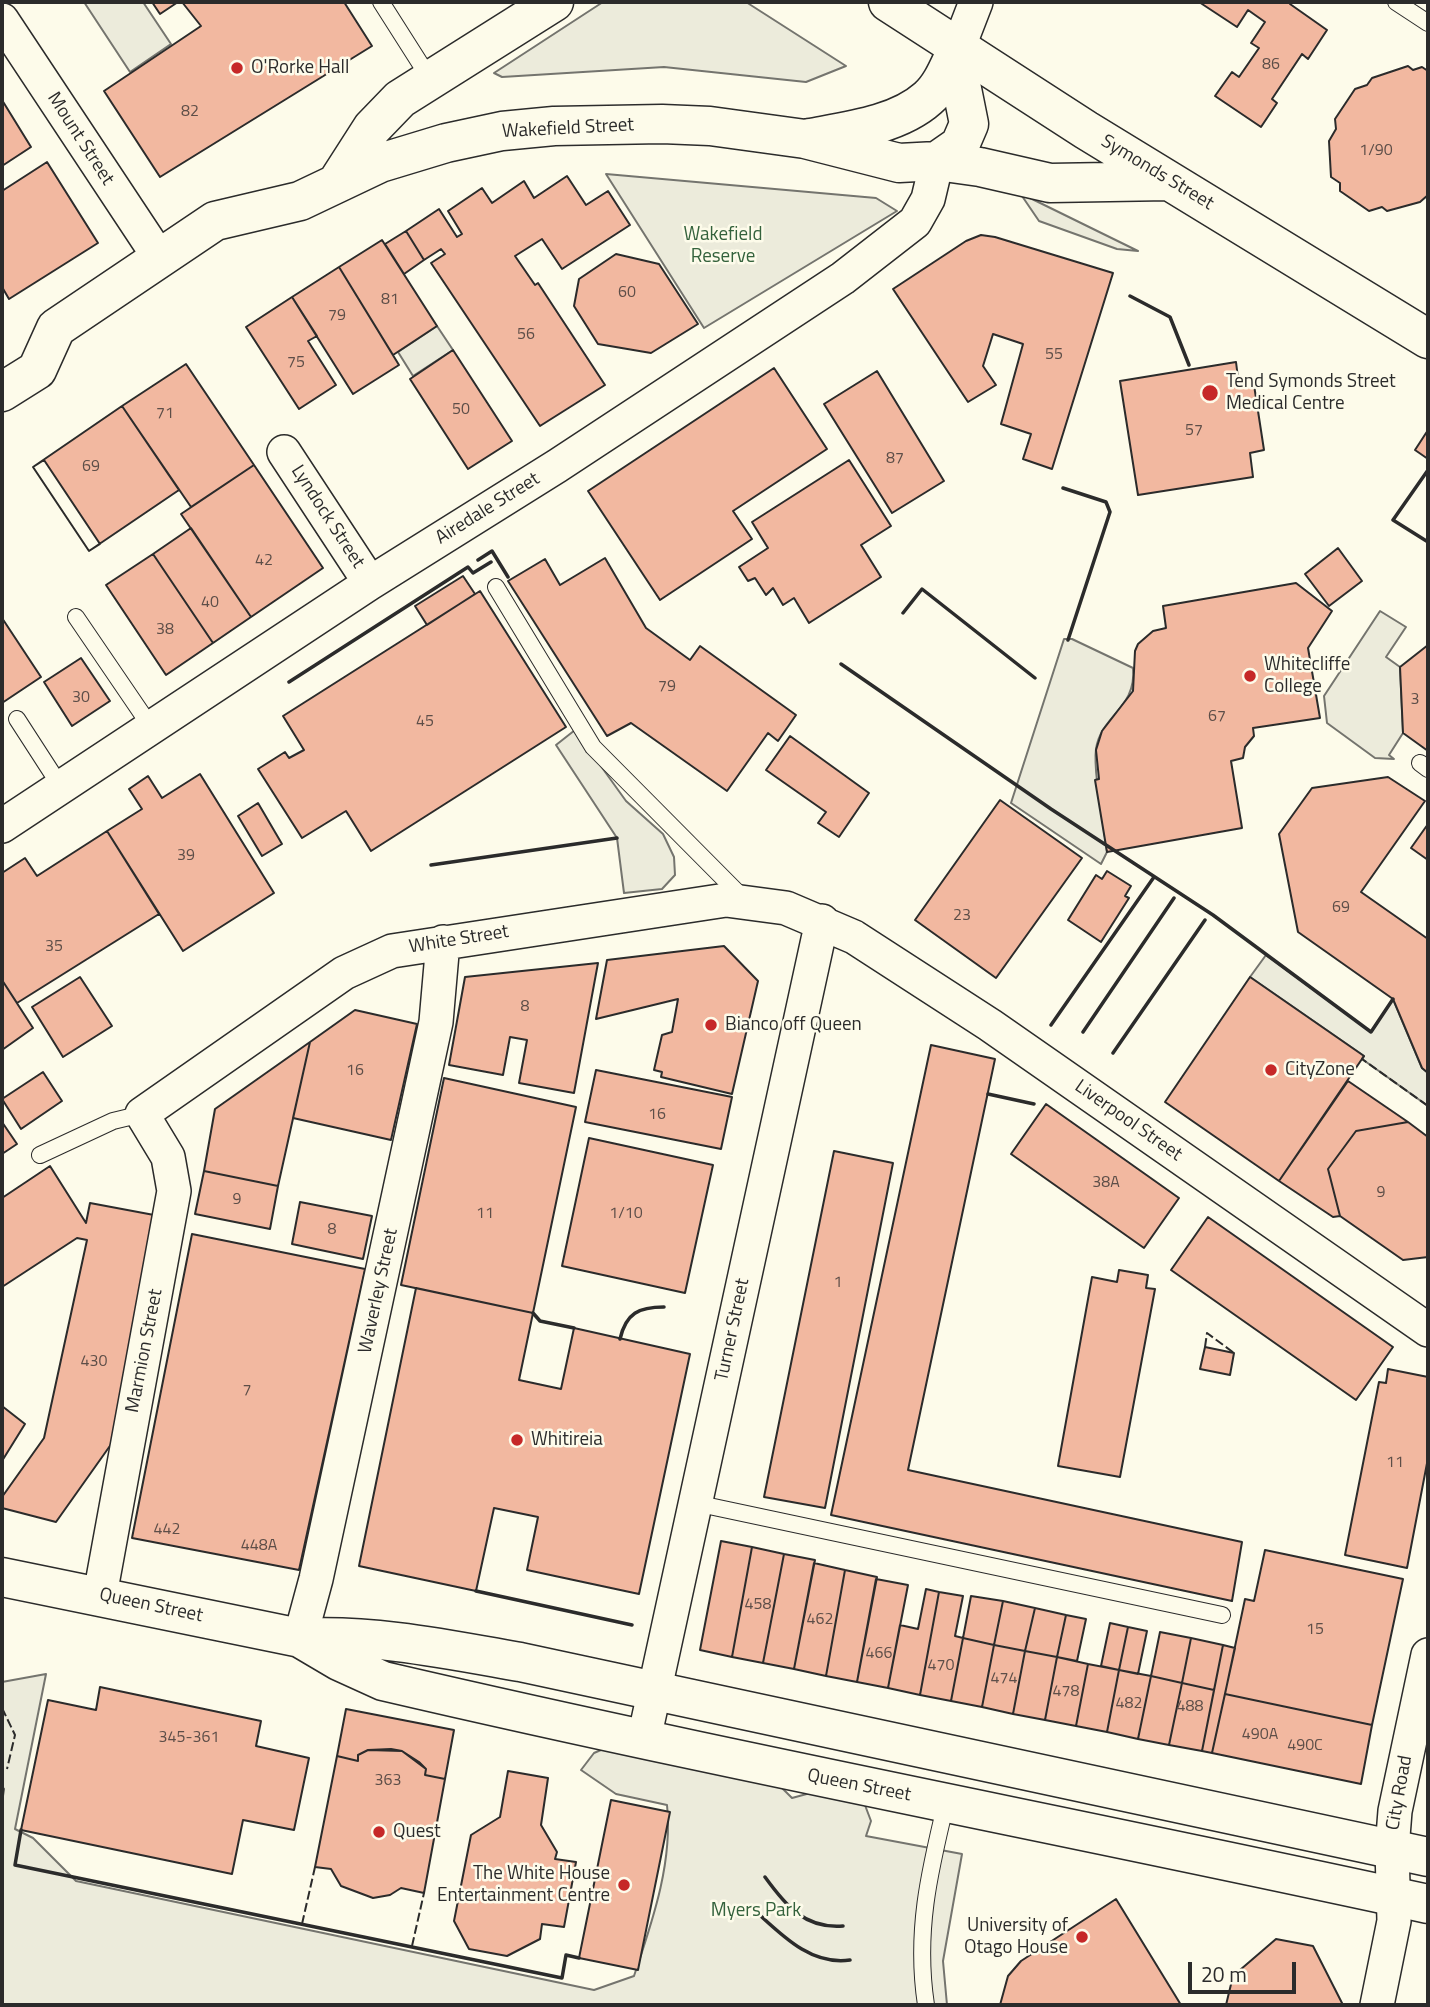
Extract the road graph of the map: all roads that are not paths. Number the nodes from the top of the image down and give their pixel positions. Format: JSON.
{"nodes":[{"id":1,"x":380,"y":2,"type":"edge"},
{"id":2,"x":554,"y":2,"type":"edge"},
{"id":3,"x":888,"y":2,"type":"edge"},
{"id":4,"x":976,"y":2,"type":"edge"},
{"id":5,"x":1396,"y":2,"type":"edge"},
{"id":6,"x":2,"y":20,"type":"edge"},
{"id":7,"x":1428,"y":23,"type":"edge"},
{"id":8,"x":958,"y":46,"type":"junction"},
{"id":9,"x":430,"y":79,"type":"junction"},
{"id":10,"x":805,"y":139,"type":"junction"},
{"id":11,"x":937,"y":162,"type":"junction"},
{"id":12,"x":338,"y":181,"type":"junction"},
{"id":13,"x":1168,"y":181,"type":"junction"},
{"id":14,"x":159,"y":257,"type":"junction"},
{"id":15,"x":1428,"y":339,"type":"edge"},
{"id":16,"x":2,"y":392,"type":"edge"},
{"id":17,"x":284,"y":452,"type":"dead end"},
{"id":18,"x":370,"y":583,"type":"junction"},
{"id":19,"x":496,"y":587,"type":"dead end"},
{"id":20,"x":76,"y":617,"type":"dead end"},
{"id":21,"x":17,"y":719,"type":"dead end"},
{"id":22,"x":151,"y":727,"type":"junction"},
{"id":23,"x":61,"y":786,"type":"junction"},
{"id":24,"x":2,"y":826,"type":"edge"},
{"id":25,"x":746,"y":901,"type":"junction"},
{"id":26,"x":822,"y":921,"type":"junction"},
{"id":27,"x":443,"y":942,"type":"junction"},
{"id":28,"x":142,"y":1114,"type":"junction"},
{"id":29,"x":40,"y":1155,"type":"dead end"},
{"id":30,"x":1428,"y":1330,"type":"edge"},
{"id":31,"x":695,"y":1503,"type":"junction"},
{"id":32,"x":2,"y":1577,"type":"edge"},
{"id":33,"x":100,"y":1595,"type":"junction"},
{"id":34,"x":1222,"y":1615,"type":"dead end"},
{"id":35,"x":300,"y":1638,"type":"junction"},
{"id":36,"x":1428,"y":1655,"type":"edge"},
{"id":37,"x":653,"y":1692,"type":"junction"},
{"id":38,"x":644,"y":1740,"type":"junction"},
{"id":39,"x":946,"y":1803,"type":"junction"},
{"id":40,"x":1410,"y":1853,"type":"edge"},
{"id":41,"x":1412,"y":1900,"type":"edge"},
{"id":42,"x":926,"y":2005,"type":"edge"},
{"id":43,"x":1377,"y":2005,"type":"edge"}],
"edges":[{"from":1,"to":9,"type":"lane"},
{"from":2,"to":9,"type":"main road","name":"Wakefield Street"},
{"from":3,"to":8,"type":"main road","name":"Symonds Street"},
{"from":4,"to":8,"type":"street"},
{"from":5,"to":7,"type":"lane"},
{"from":6,"to":14,"type":"street","name":"Mount Street"},
{"from":8,"to":10,"type":"main road","name":"Wakefield Street"},
{"from":8,"to":11,"type":"main road"},
{"from":8,"to":13,"type":"main road","name":"Symonds Street"},
{"from":9,"to":12,"type":"main road","name":"Wakefield Street"},
{"from":10,"to":11,"type":"main road","name":"Wakefield Street"},
{"from":10,"to":12,"type":"main road","name":"Wakefield Street"},
{"from":11,"to":13,"type":"main road","name":"Wakefield Street"},
{"from":11,"to":18,"type":"street","name":"Airedale Street"},
{"from":12,"to":14,"type":"main road","name":"Wakefield Street"},
{"from":13,"to":15,"type":"main road","name":"Symonds Street"},
{"from":14,"to":16,"type":"main road","name":"Wakefield Street"},
{"from":17,"to":18,"type":"street","name":"Lyndock Street"},
{"from":18,"to":22,"type":"street","name":"Airedale Street"},
{"from":19,"to":25,"type":"lane"},
{"from":20,"to":22,"type":"lane"},
{"from":21,"to":23,"type":"lane"},
{"from":22,"to":23,"type":"street","name":"Airedale Street"},
{"from":23,"to":24,"type":"street","name":"Airedale Street"},
{"from":25,"to":26,"type":"street","name":"White Street"},
{"from":25,"to":27,"type":"street","name":"White Street"},
{"from":26,"to":30,"type":"street","name":"Liverpool Street"},
{"from":26,"to":31,"type":"street","name":"Turner Street"},
{"from":27,"to":28,"type":"street","name":"White Street"},
{"from":27,"to":35,"type":"street","name":"Waverley Street"},
{"from":28,"to":29,"type":"lane"},
{"from":28,"to":33,"type":"street","name":"Marmion Street"},
{"from":31,"to":34,"type":"lane"},
{"from":31,"to":37,"type":"street","name":"Turner Street"},
{"from":32,"to":33,"type":"main road","name":"Queen Street"},
{"from":33,"to":35,"type":"main road","name":"Queen Street"},
{"from":35,"to":37,"type":"main road","name":"Queen Street"},
{"from":35,"to":38,"type":"main road","name":"Queen Street"},
{"from":36,"to":40,"type":"street","name":"City Road"},
{"from":37,"to":38,"type":"street","name":"Turner Street"},
{"from":37,"to":40,"type":"main road","name":"Queen Street"},
{"from":38,"to":39,"type":"main road","name":"Queen Street"},
{"from":39,"to":41,"type":"main road","name":"Queen Street"},
{"from":39,"to":42,"type":"lane"},
{"from":40,"to":41,"type":"street","name":"City Road"},
{"from":41,"to":43,"type":"street","name":"City Road"}]}
